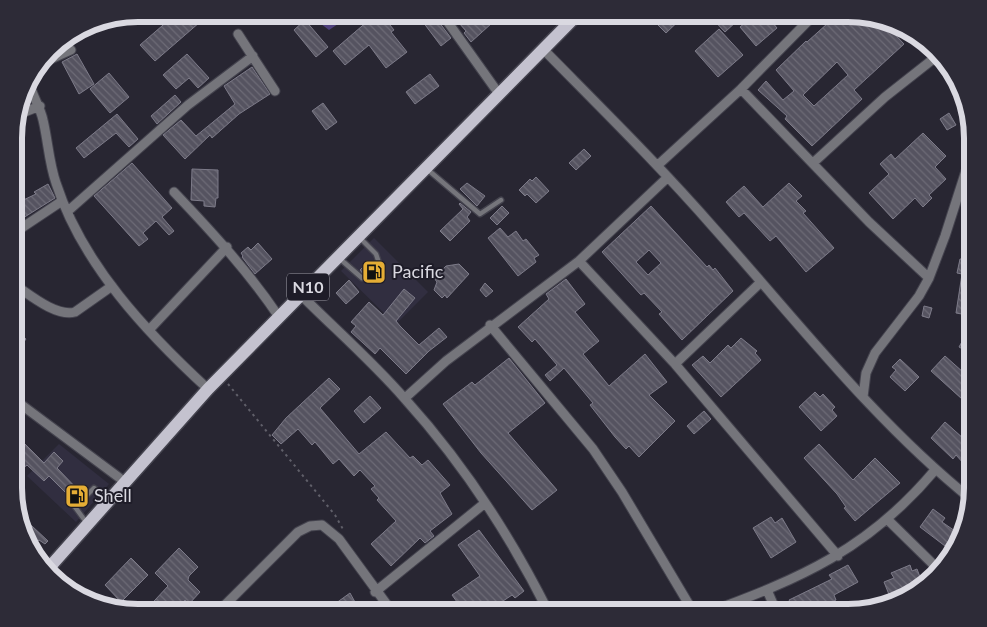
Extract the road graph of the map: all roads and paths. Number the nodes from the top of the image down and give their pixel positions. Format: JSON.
{"nodes":[{"id":1,"x":448,"y":22,"type":"edge"},
{"id":2,"x":570,"y":22,"type":"edge"},
{"id":3,"x":807,"y":22,"type":"edge"},
{"id":4,"x":238,"y":34,"type":"dead end"},
{"id":5,"x":71,"y":50,"type":"dead end"},
{"id":6,"x":543,"y":50,"type":"junction"},
{"id":7,"x":56,"y":56,"type":"edge"},
{"id":8,"x":253,"y":56,"type":"junction"},
{"id":9,"x":933,"y":59,"type":"edge"},
{"id":10,"x":741,"y":89,"type":"junction"},
{"id":11,"x":33,"y":90,"type":"edge"},
{"id":12,"x":275,"y":91,"type":"dead end"},
{"id":13,"x":500,"y":94,"type":"junction"},
{"id":14,"x":40,"y":106,"type":"junction"},
{"id":15,"x":25,"y":112,"type":"edge"},
{"id":16,"x":813,"y":163,"type":"junction"},
{"id":17,"x":658,"y":165,"type":"junction"},
{"id":18,"x":426,"y":168,"type":"junction"},
{"id":19,"x":668,"y":177,"type":"junction"},
{"id":20,"x":964,"y":177,"type":"edge"},
{"id":21,"x":174,"y":192,"type":"dead end"},
{"id":22,"x":501,"y":200,"type":"dead end"},
{"id":23,"x":62,"y":201,"type":"junction"},
{"id":24,"x":68,"y":211,"type":"junction"},
{"id":25,"x":22,"y":228,"type":"edge"},
{"id":26,"x":358,"y":236,"type":"junction"},
{"id":27,"x":227,"y":247,"type":"junction"},
{"id":28,"x":337,"y":257,"type":"junction"},
{"id":29,"x":579,"y":261,"type":"junction"},
{"id":30,"x":376,"y":268,"type":"dead end"},
{"id":31,"x":367,"y":277,"type":"dead end"},
{"id":32,"x":929,"y":278,"type":"junction"},
{"id":33,"x":761,"y":282,"type":"junction"},
{"id":34,"x":112,"y":286,"type":"junction"},
{"id":35,"x":22,"y":289,"type":"edge"},
{"id":36,"x":300,"y":294,"type":"junction"},
{"id":37,"x":279,"y":317,"type":"junction"},
{"id":38,"x":490,"y":325,"type":"junction"},
{"id":39,"x":149,"y":330,"type":"junction"},
{"id":40,"x":675,"y":364,"type":"junction"},
{"id":41,"x":221,"y":377,"type":"junction"},
{"id":42,"x":208,"y":390,"type":"junction"},
{"id":43,"x":863,"y":397,"type":"junction"},
{"id":44,"x":405,"y":398,"type":"junction"},
{"id":45,"x":22,"y":405,"type":"edge"},
{"id":46,"x":934,"y":470,"type":"junction"},
{"id":47,"x":125,"y":482,"type":"junction"},
{"id":48,"x":964,"y":494,"type":"edge"},
{"id":49,"x":109,"y":499,"type":"junction"},
{"id":50,"x":486,"y":503,"type":"junction"},
{"id":51,"x":888,"y":520,"type":"junction"},
{"id":52,"x":87,"y":523,"type":"junction"},
{"id":53,"x":339,"y":539,"type":"junction"},
{"id":54,"x":838,"y":556,"type":"junction"},
{"id":55,"x":52,"y":564,"type":"edge"},
{"id":56,"x":935,"y":566,"type":"edge"},
{"id":57,"x":767,"y":590,"type":"junction"},
{"id":58,"x":375,"y":592,"type":"junction"},
{"id":59,"x":230,"y":600,"type":"junction"},
{"id":60,"x":226,"y":604,"type":"edge"},
{"id":61,"x":234,"y":604,"type":"edge"},
{"id":62,"x":385,"y":604,"type":"edge"},
{"id":63,"x":544,"y":604,"type":"edge"},
{"id":64,"x":689,"y":604,"type":"edge"},
{"id":65,"x":730,"y":604,"type":"edge"},
{"id":66,"x":773,"y":604,"type":"edge"}],
"edges":[{"from":1,"to":13,"type":"street"},
{"from":2,"to":6,"type":"main road","number":"N10"},
{"from":3,"to":10,"type":"street"},
{"from":4,"to":8,"type":"street"},
{"from":5,"to":7,"type":"street"},
{"from":6,"to":13,"type":"main road","number":"N10"},
{"from":6,"to":17,"type":"street"},
{"from":8,"to":12,"type":"street"},
{"from":8,"to":24,"type":"street"},
{"from":9,"to":16,"type":"street"},
{"from":10,"to":16,"type":"street"},
{"from":10,"to":17,"type":"street"},
{"from":11,"to":14,"type":"street"},
{"from":13,"to":18,"type":"main road","number":"N10"},
{"from":14,"to":15,"type":"street"},
{"from":14,"to":23,"type":"street"},
{"from":16,"to":32,"type":"street"},
{"from":17,"to":19,"type":"street"},
{"from":18,"to":22,"type":"lane"},
{"from":18,"to":26,"type":"main road","number":"N10"},
{"from":19,"to":29,"type":"street"},
{"from":19,"to":33,"type":"street"},
{"from":20,"to":32,"type":"street"},
{"from":21,"to":27,"type":"street"},
{"from":23,"to":24,"type":"street"},
{"from":23,"to":25,"type":"street"},
{"from":24,"to":34,"type":"street"},
{"from":26,"to":28,"type":"main road","number":"N10"},
{"from":26,"to":30,"type":"lane"},
{"from":27,"to":37,"type":"street"},
{"from":27,"to":39,"type":"street"},
{"from":28,"to":31,"type":"lane"},
{"from":28,"to":36,"type":"main road","number":"N10"},
{"from":29,"to":38,"type":"street"},
{"from":29,"to":40,"type":"street"},
{"from":32,"to":43,"type":"street"},
{"from":33,"to":40,"type":"street"},
{"from":33,"to":43,"type":"street"},
{"from":34,"to":35,"type":"street"},
{"from":34,"to":39,"type":"street"},
{"from":36,"to":37,"type":"main road","number":"N10"},
{"from":36,"to":44,"type":"street"},
{"from":37,"to":41,"type":"main road","number":"N10"},
{"from":38,"to":44,"type":"street"},
{"from":38,"to":64,"type":"street"},
{"from":39,"to":42,"type":"street"},
{"from":40,"to":54,"type":"street"},
{"from":41,"to":42,"type":"main road","number":"N10"},
{"from":41,"to":53,"type":"path"},
{"from":42,"to":47,"type":"main road","number":"N10"},
{"from":43,"to":46,"type":"street"},
{"from":44,"to":50,"type":"street"},
{"from":45,"to":47,"type":"street"},
{"from":46,"to":48,"type":"street"},
{"from":46,"to":51,"type":"street"},
{"from":47,"to":49,"type":"main road","number":"N10"},
{"from":49,"to":52,"type":"main road","number":"N10"},
{"from":49,"to":52,"type":"lane"},
{"from":50,"to":58,"type":"street"},
{"from":50,"to":63,"type":"street"},
{"from":51,"to":54,"type":"street"},
{"from":51,"to":56,"type":"street"},
{"from":52,"to":55,"type":"main road","number":"N10"},
{"from":53,"to":58,"type":"street"},
{"from":53,"to":59,"type":"street"},
{"from":54,"to":57,"type":"street"},
{"from":57,"to":65,"type":"street"},
{"from":57,"to":66,"type":"street"},
{"from":58,"to":62,"type":"street"},
{"from":59,"to":60,"type":"street"},
{"from":59,"to":61,"type":"street"}]}
